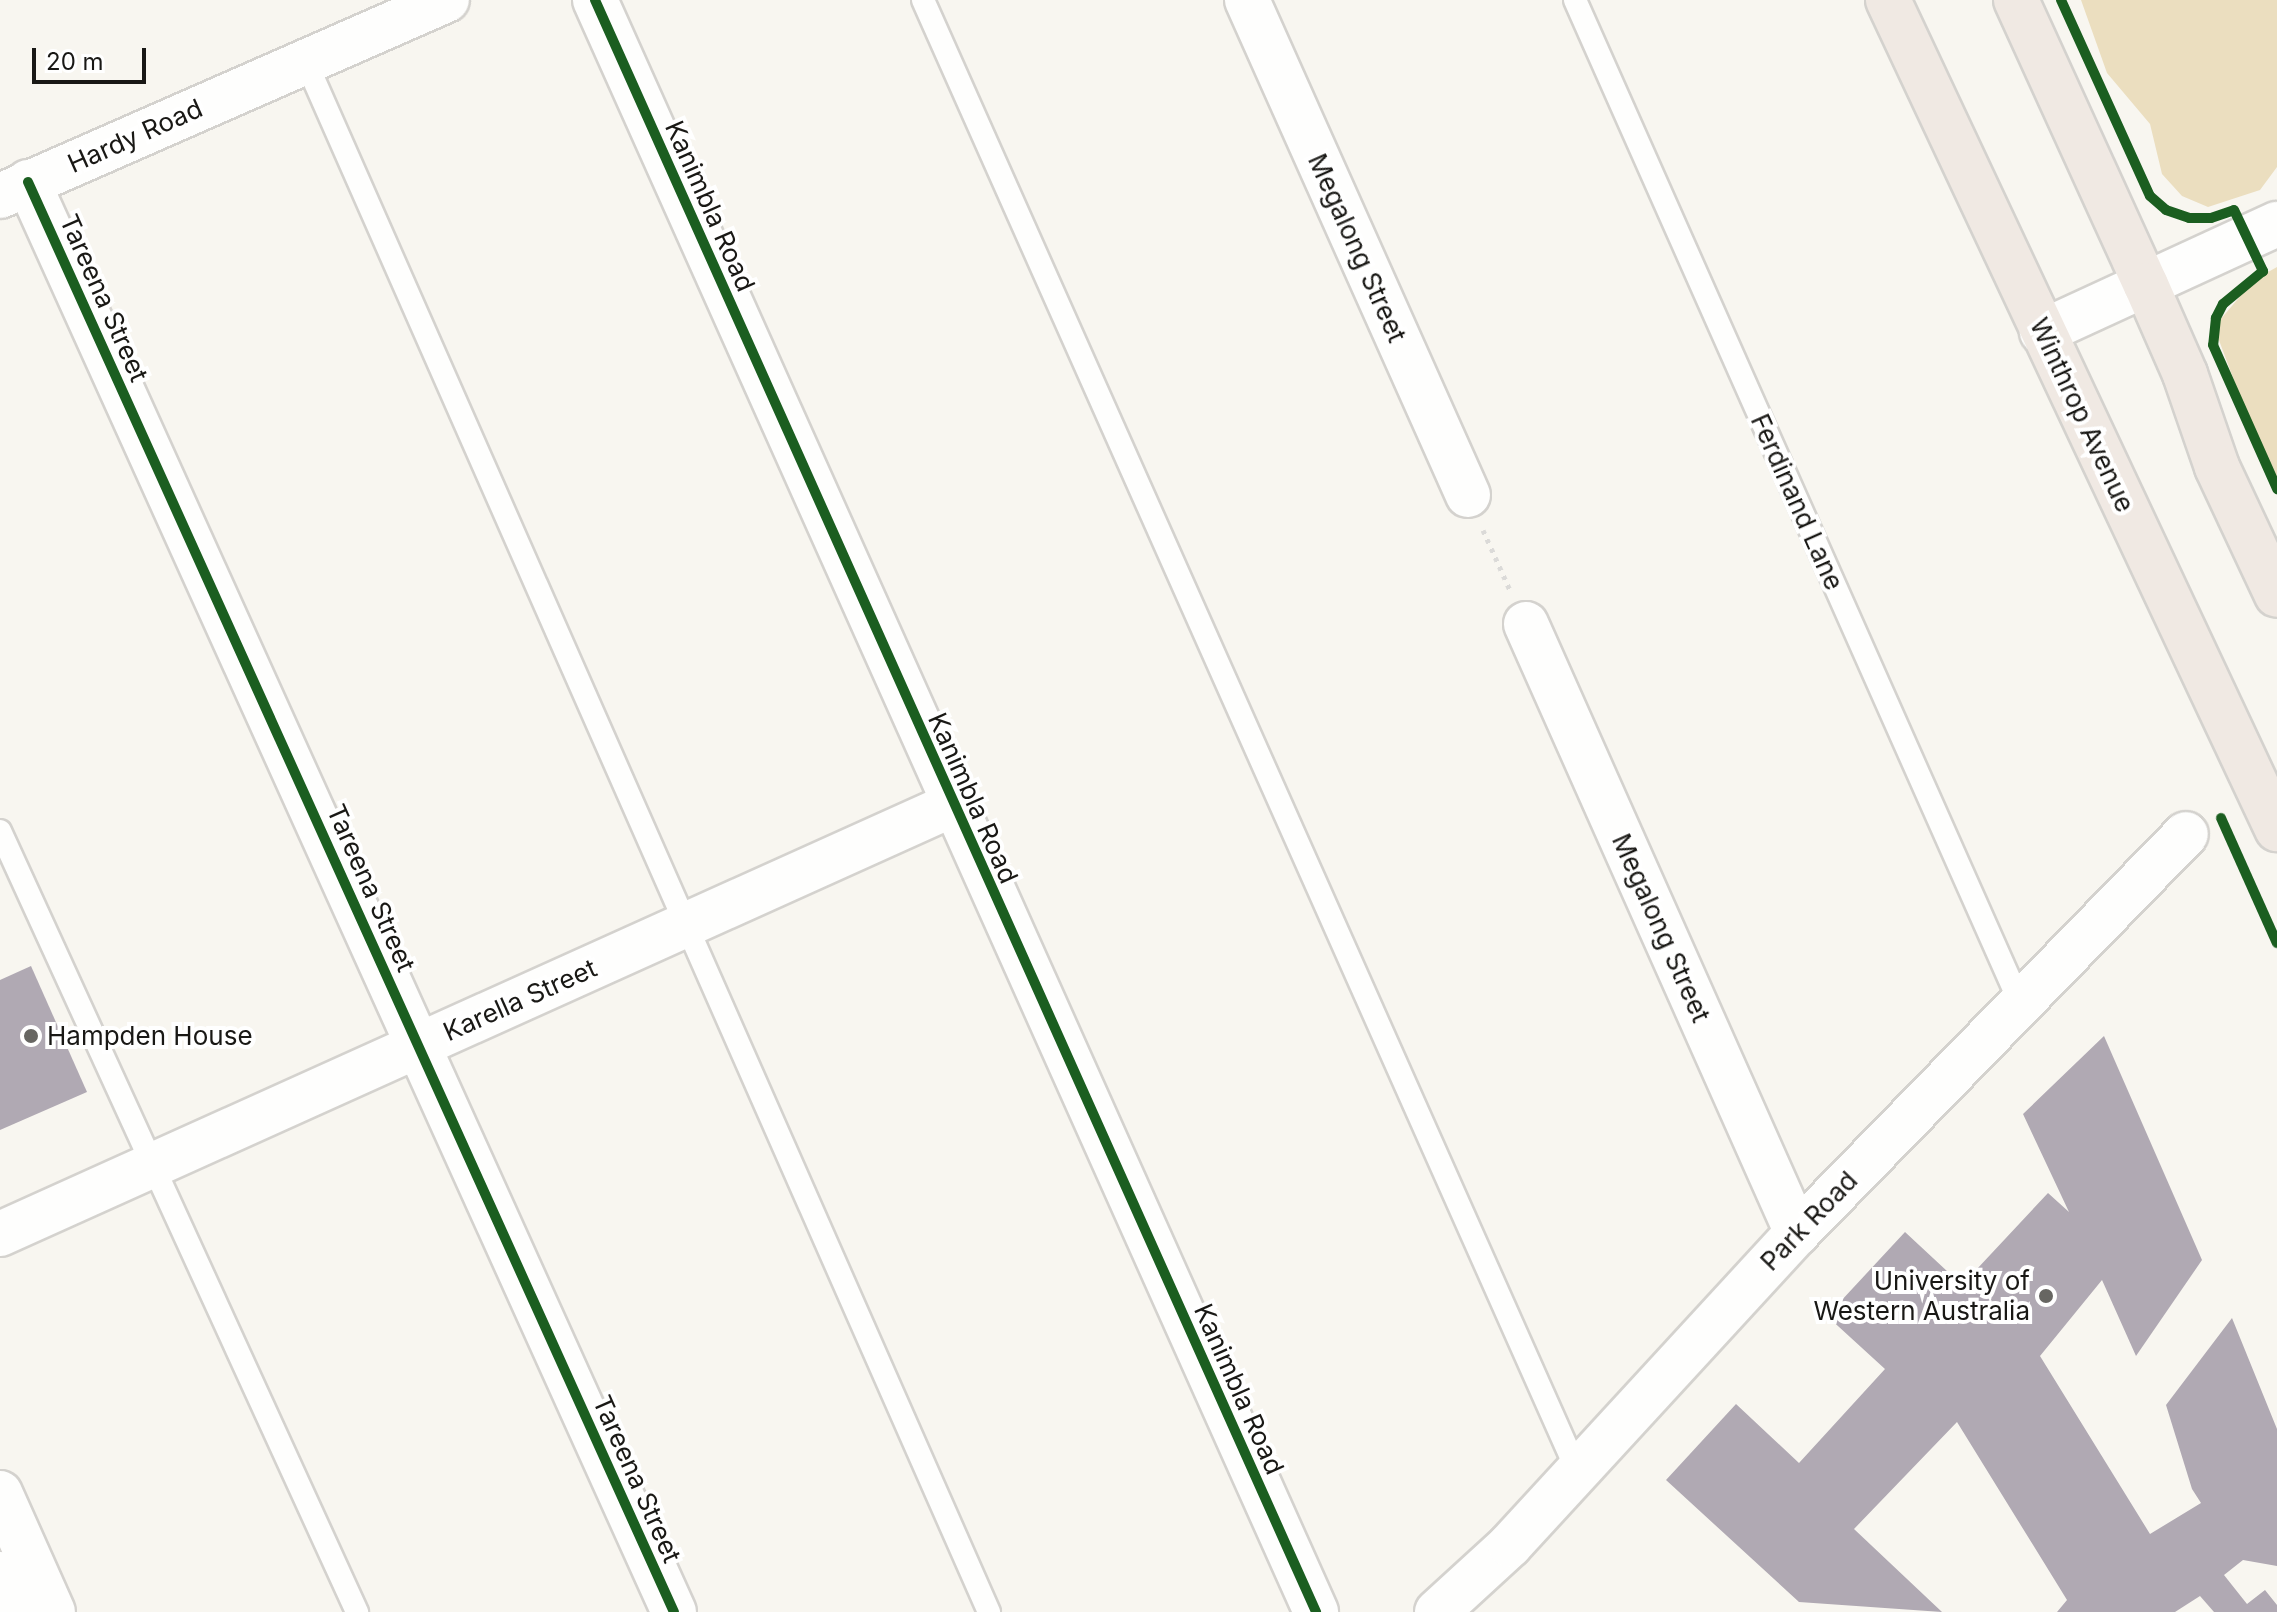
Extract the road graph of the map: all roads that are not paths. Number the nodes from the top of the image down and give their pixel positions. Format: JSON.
{"nodes":[{"id":1,"x":447,"y":0,"type":"edge"},
{"id":2,"x":595,"y":0,"type":"edge"},
{"id":3,"x":923,"y":0,"type":"edge"},
{"id":4,"x":1247,"y":0,"type":"edge"},
{"id":5,"x":1575,"y":0,"type":"edge"},
{"id":6,"x":1888,"y":0,"type":"edge"},
{"id":7,"x":2016,"y":0,"type":"edge"},
{"id":8,"x":306,"y":62,"type":"junction"},
{"id":9,"x":14,"y":189,"type":"edge"},
{"id":10,"x":2277,"y":224,"type":"edge"},
{"id":11,"x":2146,"y":285,"type":"junction"},
{"id":12,"x":2042,"y":332,"type":"junction"},
{"id":13,"x":1468,"y":495,"type":"road end"},
{"id":14,"x":2277,"y":595,"type":"edge"},
{"id":15,"x":1526,"y":624,"type":"road end"},
{"id":16,"x":952,"y":805,"type":"junction"},
{"id":17,"x":2277,"y":829,"type":"edge"},
{"id":18,"x":0,"y":831,"type":"edge"},
{"id":19,"x":2186,"y":834,"type":"dead end"},
{"id":20,"x":687,"y":924,"type":"junction"},
{"id":21,"x":2020,"y":1003,"type":"junction"},
{"id":22,"x":418,"y":1046,"type":"junction"},
{"id":23,"x":152,"y":1163,"type":"junction"},
{"id":24,"x":1797,"y":1233,"type":"junction"},
{"id":25,"x":0,"y":1234,"type":"edge"},
{"id":26,"x":1577,"y":1470,"type":"junction"},
{"id":27,"x":0,"y":1493,"type":"edge"},
{"id":28,"x":0,"y":1574,"type":"edge"},
{"id":29,"x":17,"y":1612,"type":"edge"},
{"id":30,"x":53,"y":1612,"type":"edge"},
{"id":31,"x":357,"y":1612,"type":"edge"},
{"id":32,"x":674,"y":1612,"type":"edge"},
{"id":33,"x":989,"y":1612,"type":"edge"},
{"id":34,"x":1316,"y":1612,"type":"edge"},
{"id":35,"x":1437,"y":1612,"type":"edge"}],
"edges":[{"from":1,"to":8,"type":"street","name":"Hardy Road"},
{"from":2,"to":16,"type":"street","name":"Kanimbla Road"},
{"from":3,"to":26,"type":"lane"},
{"from":4,"to":13,"type":"street","name":"Megalong Street"},
{"from":5,"to":21,"type":"lane","name":"Ferdinand Lane"},
{"from":6,"to":12,"type":"main road","name":"Winthrop Avenue"},
{"from":7,"to":11,"type":"main road"},
{"from":8,"to":9,"type":"street","name":"Hardy Road"},
{"from":8,"to":20,"type":"lane"},
{"from":9,"to":22,"type":"street","name":"Tareena Street"},
{"from":10,"to":11,"type":"street"},
{"from":11,"to":12,"type":"street"},
{"from":11,"to":14,"type":"main road"},
{"from":12,"to":17,"type":"main road","name":"Winthrop Avenue"},
{"from":15,"to":24,"type":"street","name":"Megalong Street"},
{"from":16,"to":20,"type":"street","name":"Karella Street"},
{"from":16,"to":34,"type":"street","name":"Kanimbla Road"},
{"from":18,"to":23,"type":"lane"},
{"from":19,"to":21,"type":"street","name":"Park Road"},
{"from":20,"to":22,"type":"street","name":"Karella Street"},
{"from":20,"to":33,"type":"lane"},
{"from":21,"to":24,"type":"street","name":"Park Road"},
{"from":22,"to":23,"type":"street","name":"Karella Street"},
{"from":22,"to":32,"type":"street","name":"Tareena Street"},
{"from":23,"to":25,"type":"street","name":"Karella Street"},
{"from":23,"to":31,"type":"lane"},
{"from":24,"to":26,"type":"street","name":"Park Road"},
{"from":26,"to":35,"type":"street","name":"Park Road"},
{"from":27,"to":30,"type":"street"},
{"from":28,"to":29,"type":"street"}]}
